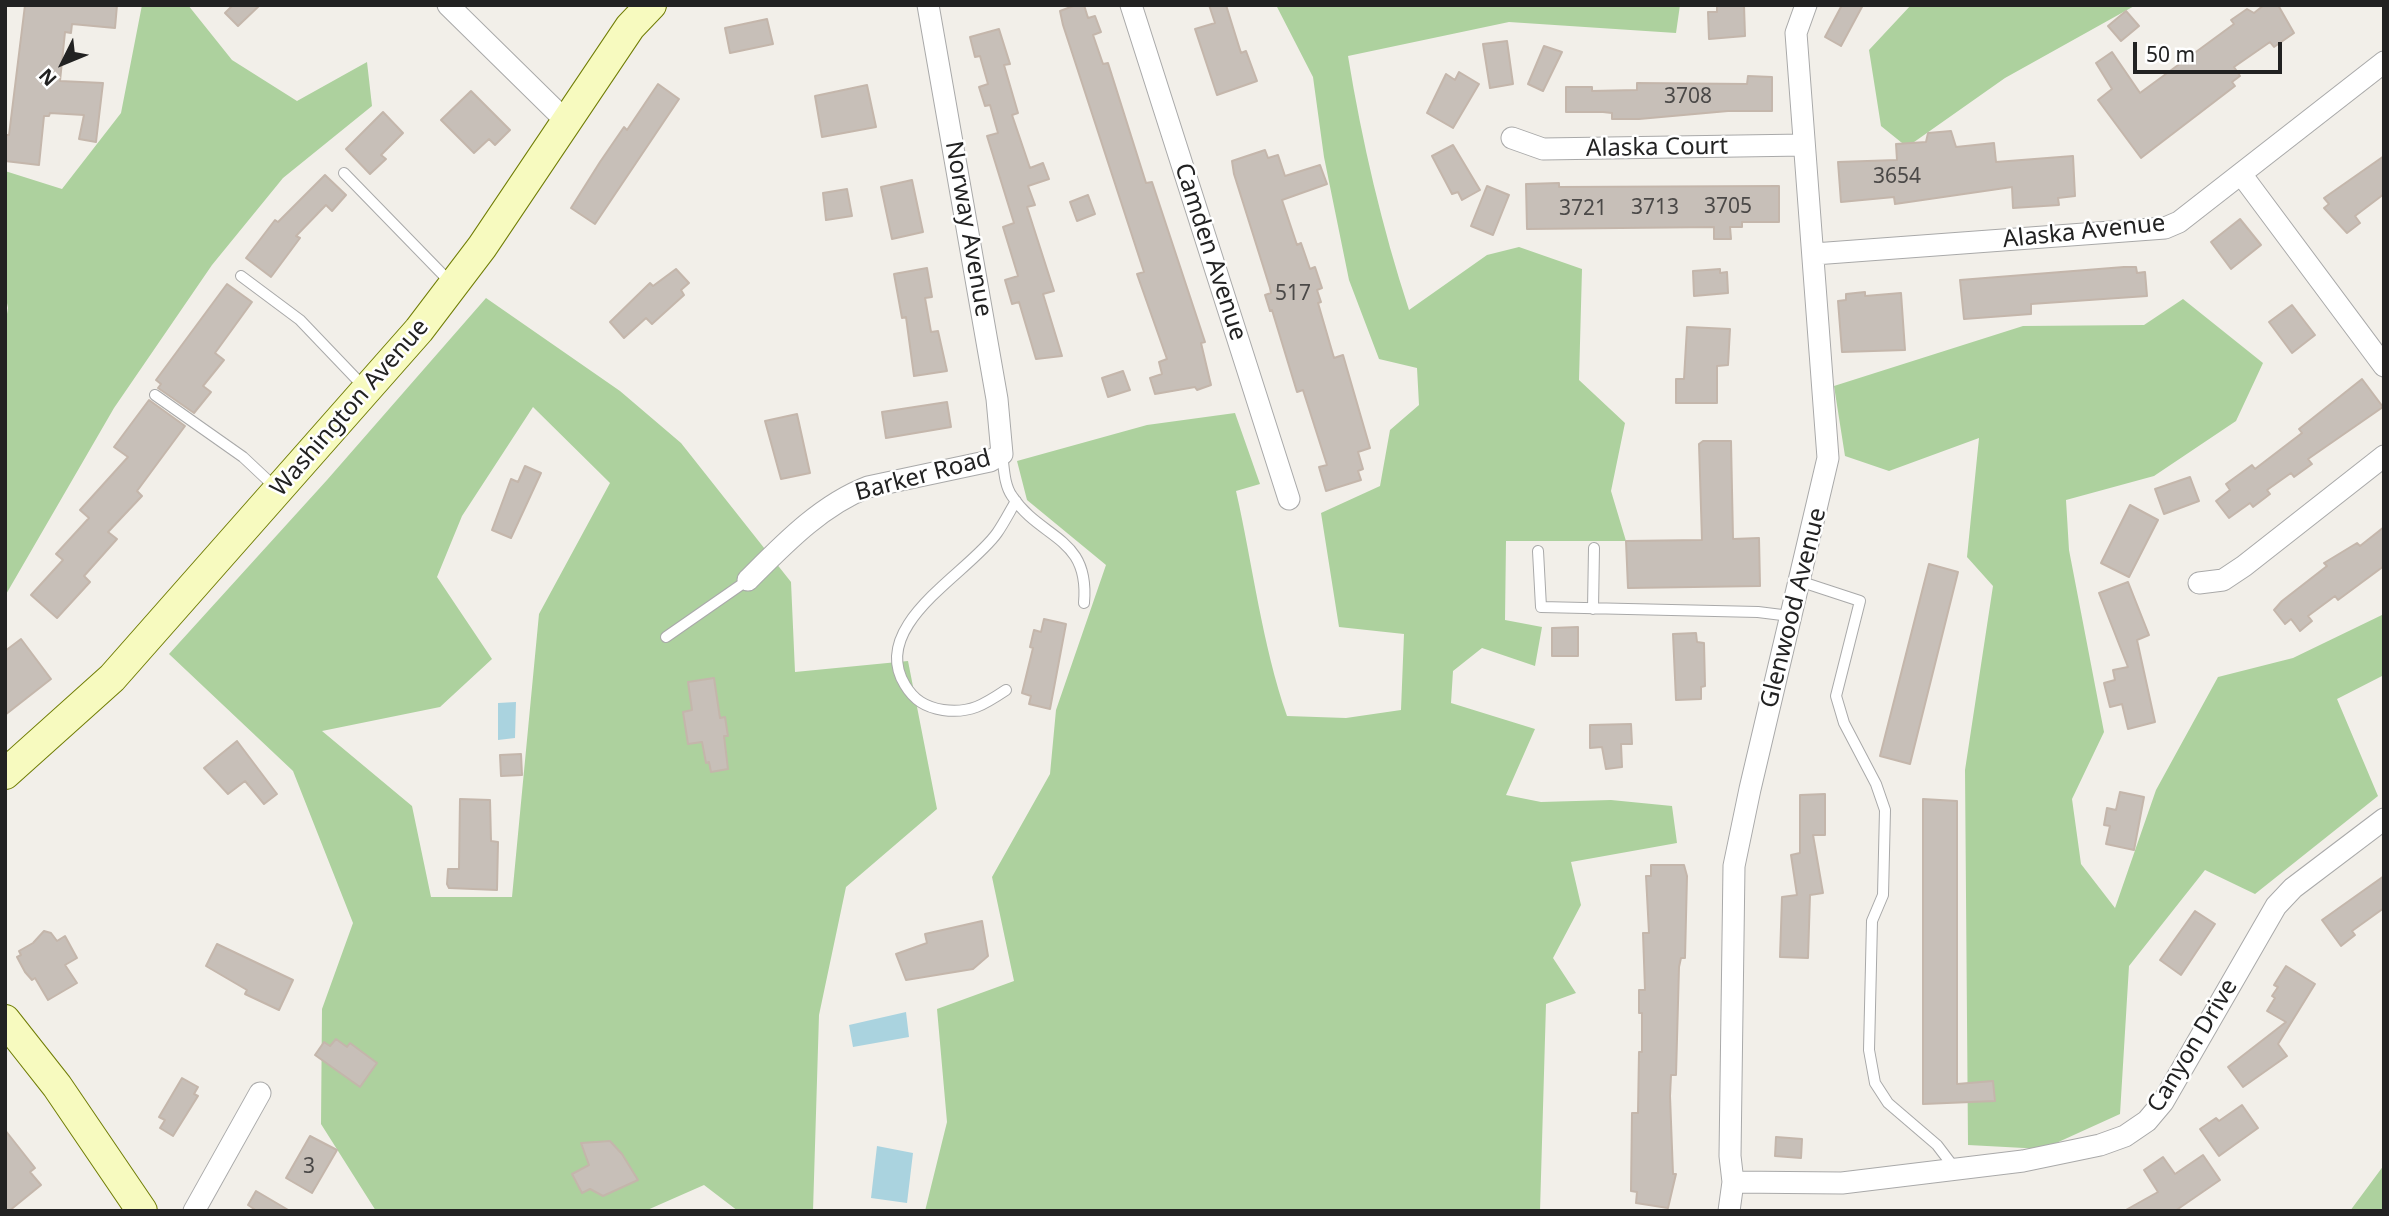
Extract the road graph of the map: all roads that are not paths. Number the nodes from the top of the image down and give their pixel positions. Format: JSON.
{"nodes":[{"id":1,"x":448,"y":5,"type":"edge"},
{"id":2,"x":651,"y":5,"type":"edge"},
{"id":3,"x":928,"y":5,"type":"edge"},
{"id":4,"x":1131,"y":5,"type":"edge"},
{"id":5,"x":1806,"y":5,"type":"edge"},
{"id":6,"x":2384,"y":62,"type":"edge"},
{"id":7,"x":566,"y":121,"type":"junction"},
{"id":8,"x":1512,"y":138,"type":"dead end"},
{"id":9,"x":1804,"y":145,"type":"junction"},
{"id":10,"x":344,"y":173,"type":"dead end"},
{"id":11,"x":2241,"y":174,"type":"junction"},
{"id":12,"x":1814,"y":254,"type":"junction"},
{"id":13,"x":241,"y":276,"type":"dead end"},
{"id":14,"x":454,"y":286,"type":"junction"},
{"id":15,"x":2384,"y":366,"type":"edge"},
{"id":16,"x":367,"y":390,"type":"junction"},
{"id":17,"x":155,"y":395,"type":"dead end"},
{"id":18,"x":1002,"y":454,"type":"junction"},
{"id":19,"x":2384,"y":456,"type":"edge"},
{"id":20,"x":278,"y":490,"type":"junction"},
{"id":21,"x":1289,"y":499,"type":"dead end"},
{"id":22,"x":1016,"y":501,"type":"junction"},
{"id":23,"x":1594,"y":548,"type":"dead end"},
{"id":24,"x":1538,"y":551,"type":"dead end"},
{"id":25,"x":748,"y":580,"type":"joint"},
{"id":26,"x":1799,"y":581,"type":"junction"},
{"id":27,"x":2199,"y":583,"type":"dead end"},
{"id":28,"x":1084,"y":603,"type":"dead end"},
{"id":29,"x":1593,"y":609,"type":"junction"},
{"id":30,"x":1790,"y":616,"type":"junction"},
{"id":31,"x":666,"y":637,"type":"dead end"},
{"id":32,"x":1006,"y":690,"type":"dead end"},
{"id":33,"x":5,"y":774,"type":"edge"},
{"id":34,"x":2384,"y":819,"type":"edge"},
{"id":35,"x":8,"y":1028,"type":"edge"},
{"id":36,"x":260,"y":1093,"type":"dead end"},
{"id":37,"x":1956,"y":1170,"type":"junction"},
{"id":38,"x":1733,"y":1182,"type":"junction"},
{"id":39,"x":142,"y":1211,"type":"edge"},
{"id":40,"x":194,"y":1211,"type":"edge"},
{"id":41,"x":1729,"y":1211,"type":"edge"}],
"edges":[{"from":1,"to":7,"type":"street"},
{"from":2,"to":7,"type":"street","name":"Washington Avenue"},
{"from":3,"to":18,"type":"street","name":"Norway Avenue"},
{"from":4,"to":21,"type":"street","name":"Camden Avenue"},
{"from":5,"to":9,"type":"street","name":"Glenwood Avenue"},
{"from":6,"to":11,"type":"street","name":"Alaska Avenue"},
{"from":7,"to":14,"type":"street","name":"Washington Avenue"},
{"from":8,"to":9,"type":"street","name":"Alaska Court"},
{"from":9,"to":12,"type":"street","name":"Glenwood Avenue"},
{"from":10,"to":14,"type":"lane"},
{"from":11,"to":12,"type":"street","name":"Alaska Avenue"},
{"from":11,"to":15,"type":"street"},
{"from":12,"to":26,"type":"street","name":"Glenwood Avenue"},
{"from":13,"to":16,"type":"lane"},
{"from":14,"to":16,"type":"street","name":"Washington Avenue"},
{"from":16,"to":20,"type":"street","name":"Washington Avenue"},
{"from":17,"to":20,"type":"lane"},
{"from":18,"to":22,"type":"lane"},
{"from":18,"to":25,"type":"street","name":"Barker Road"},
{"from":19,"to":27,"type":"street"},
{"from":20,"to":33,"type":"street","name":"Washington Avenue"},
{"from":22,"to":28,"type":"lane"},
{"from":22,"to":32,"type":"lane"},
{"from":23,"to":29,"type":"lane"},
{"from":24,"to":29,"type":"lane"},
{"from":25,"to":31,"type":"lane"},
{"from":26,"to":30,"type":"street","name":"Glenwood Avenue"},
{"from":26,"to":37,"type":"lane"},
{"from":29,"to":30,"type":"lane"},
{"from":30,"to":38,"type":"street","name":"Glenwood Avenue"},
{"from":34,"to":37,"type":"street","name":"Canyon Drive"},
{"from":35,"to":39,"type":"street"},
{"from":36,"to":40,"type":"street"},
{"from":37,"to":38,"type":"street","name":"Canyon Drive"},
{"from":38,"to":41,"type":"street","name":"Glenwood Avenue"}]}
